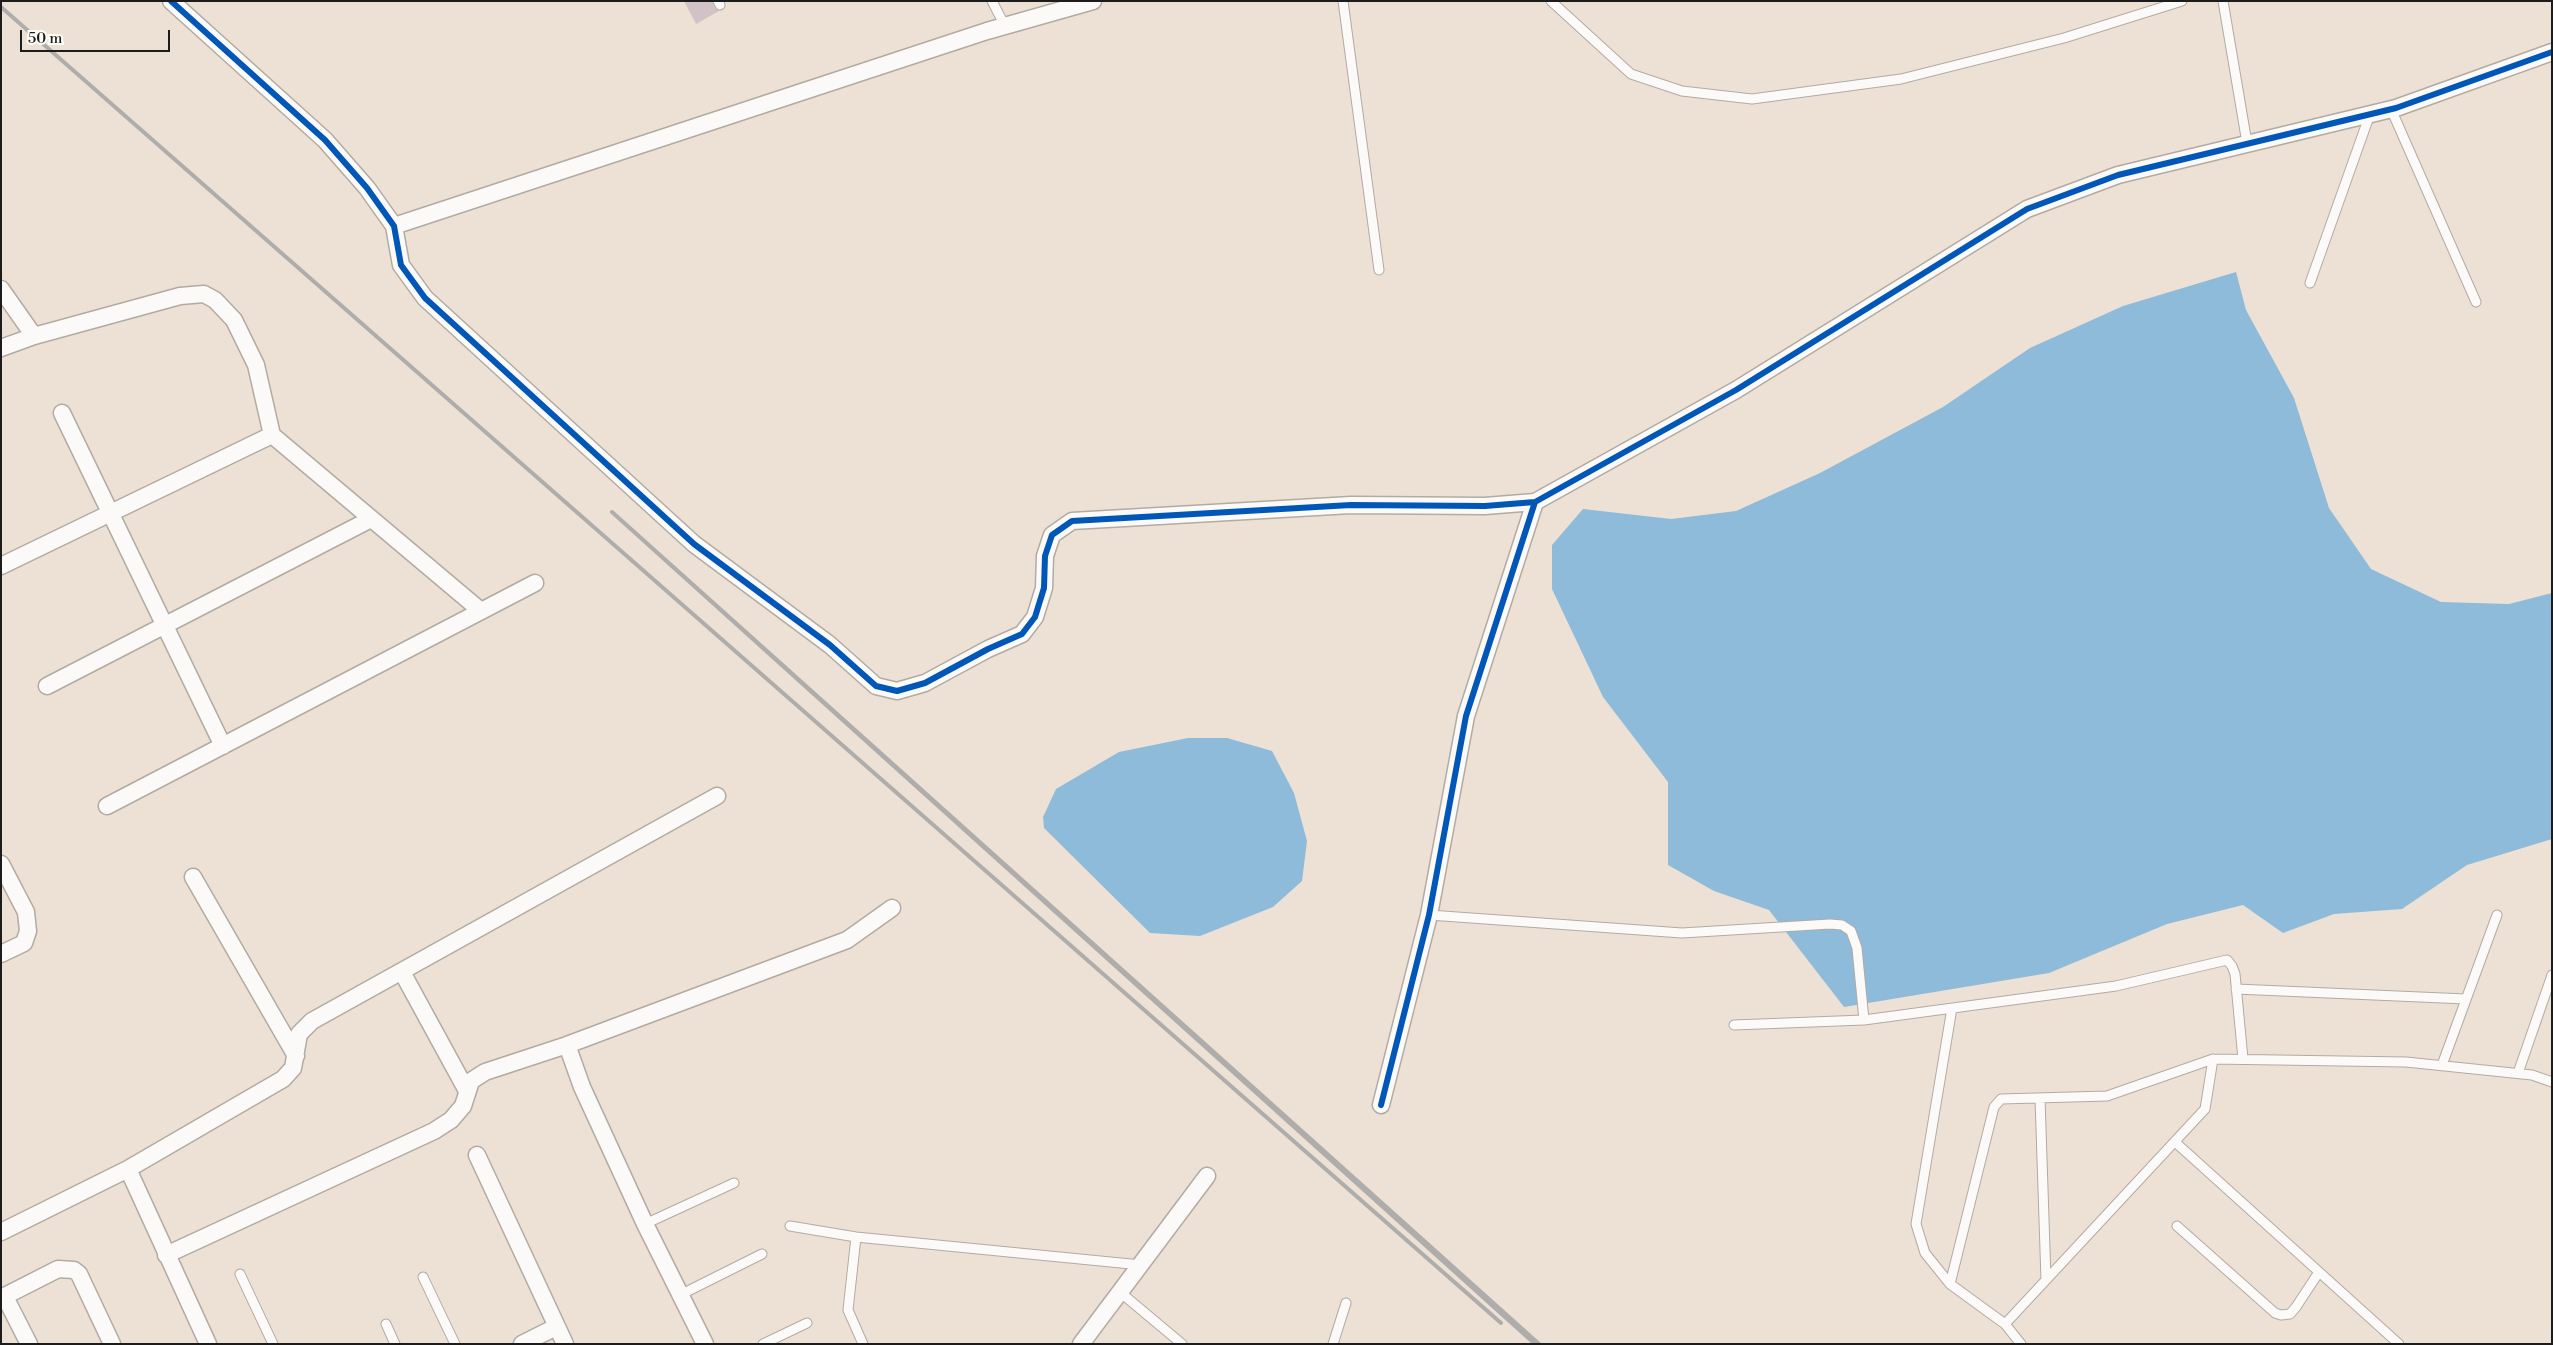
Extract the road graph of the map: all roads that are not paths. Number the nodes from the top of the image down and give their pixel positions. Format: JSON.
{"nodes":[{"id":1,"x":171,"y":1,"type":"edge"},
{"id":2,"x":992,"y":1,"type":"edge"},
{"id":3,"x":1093,"y":1,"type":"edge"},
{"id":4,"x":1343,"y":1,"type":"edge"},
{"id":5,"x":1550,"y":1,"type":"edge"},
{"id":6,"x":2182,"y":1,"type":"edge"},
{"id":7,"x":2223,"y":1,"type":"edge"},
{"id":8,"x":1005,"y":26,"type":"junction"},
{"id":9,"x":2552,"y":52,"type":"edge"},
{"id":10,"x":2391,"y":109,"type":"junction"},
{"id":11,"x":2370,"y":114,"type":"junction"},
{"id":12,"x":2247,"y":144,"type":"junction"},
{"id":13,"x":394,"y":226,"type":"junction"},
{"id":14,"x":1379,"y":270,"type":"dead end"},
{"id":15,"x":2310,"y":282,"type":"dead end"},
{"id":16,"x":1,"y":289,"type":"edge"},
{"id":17,"x":2476,"y":302,"type":"dead end"},
{"id":18,"x":34,"y":336,"type":"junction"},
{"id":19,"x":1,"y":348,"type":"edge"},
{"id":20,"x":62,"y":413,"type":"dead end"},
{"id":21,"x":272,"y":435,"type":"junction"},
{"id":22,"x":1535,"y":502,"type":"junction"},
{"id":23,"x":111,"y":513,"type":"junction"},
{"id":24,"x":371,"y":518,"type":"junction"},
{"id":25,"x":1,"y":566,"type":"edge"},
{"id":26,"x":535,"y":583,"type":"dead end"},
{"id":27,"x":481,"y":612,"type":"junction"},
{"id":28,"x":165,"y":625,"type":"junction"},
{"id":29,"x":47,"y":686,"type":"dead end"},
{"id":30,"x":223,"y":746,"type":"junction"},
{"id":31,"x":717,"y":796,"type":"dead end"},
{"id":32,"x":107,"y":806,"type":"dead end"},
{"id":33,"x":1,"y":864,"type":"edge"},
{"id":34,"x":193,"y":877,"type":"dead end"},
{"id":35,"x":892,"y":908,"type":"dead end"},
{"id":36,"x":1429,"y":915,"type":"junction"},
{"id":37,"x":2497,"y":916,"type":"dead end"},
{"id":38,"x":1,"y":954,"type":"edge"},
{"id":39,"x":402,"y":972,"type":"junction"},
{"id":40,"x":2552,"y":975,"type":"edge"},
{"id":41,"x":2236,"y":989,"type":"junction"},
{"id":42,"x":2466,"y":999,"type":"junction"},
{"id":43,"x":1952,"y":1008,"type":"junction"},
{"id":44,"x":1864,"y":1020,"type":"junction"},
{"id":45,"x":1734,"y":1025,"type":"dead end"},
{"id":46,"x":568,"y":1044,"type":"junction"},
{"id":47,"x":296,"y":1056,"type":"junction"},
{"id":48,"x":2213,"y":1059,"type":"junction"},
{"id":49,"x":2243,"y":1059,"type":"junction"},
{"id":50,"x":2442,"y":1065,"type":"junction"},
{"id":51,"x":2518,"y":1073,"type":"junction"},
{"id":52,"x":2552,"y":1082,"type":"edge"},
{"id":53,"x":467,"y":1091,"type":"junction"},
{"id":54,"x":2040,"y":1098,"type":"junction"},
{"id":55,"x":1381,"y":1105,"type":"dead end"},
{"id":56,"x":2174,"y":1142,"type":"junction"},
{"id":57,"x":477,"y":1155,"type":"dead end"},
{"id":58,"x":128,"y":1169,"type":"junction"},
{"id":59,"x":1207,"y":1176,"type":"dead end"},
{"id":60,"x":734,"y":1183,"type":"dead end"},
{"id":61,"x":646,"y":1224,"type":"junction"},
{"id":62,"x":790,"y":1226,"type":"dead end"},
{"id":63,"x":2177,"y":1226,"type":"dead end"},
{"id":64,"x":1,"y":1232,"type":"edge"},
{"id":65,"x":856,"y":1237,"type":"junction"},
{"id":66,"x":762,"y":1254,"type":"dead end"},
{"id":67,"x":166,"y":1255,"type":"junction"},
{"id":68,"x":1141,"y":1265,"type":"junction"},
{"id":69,"x":2319,"y":1272,"type":"junction"},
{"id":70,"x":240,"y":1274,"type":"dead end"},
{"id":71,"x":423,"y":1277,"type":"dead end"},
{"id":72,"x":2046,"y":1280,"type":"junction"},
{"id":73,"x":1950,"y":1284,"type":"junction"},
{"id":74,"x":1120,"y":1292,"type":"junction"},
{"id":75,"x":680,"y":1295,"type":"junction"},
{"id":76,"x":3,"y":1298,"type":"edge"},
{"id":77,"x":1346,"y":1303,"type":"dead end"},
{"id":78,"x":807,"y":1323,"type":"dead end"},
{"id":79,"x":386,"y":1324,"type":"dead end"},
{"id":80,"x":2005,"y":1324,"type":"junction"},
{"id":81,"x":556,"y":1326,"type":"junction"},
{"id":82,"x":29,"y":1344,"type":"edge"},
{"id":83,"x":112,"y":1344,"type":"edge"},
{"id":84,"x":208,"y":1344,"type":"edge"},
{"id":85,"x":273,"y":1344,"type":"edge"},
{"id":86,"x":395,"y":1344,"type":"edge"},
{"id":87,"x":455,"y":1344,"type":"edge"},
{"id":88,"x":522,"y":1344,"type":"edge"},
{"id":89,"x":565,"y":1344,"type":"edge"},
{"id":90,"x":705,"y":1344,"type":"edge"},
{"id":91,"x":763,"y":1344,"type":"edge"},
{"id":92,"x":863,"y":1344,"type":"edge"},
{"id":93,"x":1081,"y":1344,"type":"edge"},
{"id":94,"x":1182,"y":1344,"type":"edge"},
{"id":95,"x":1333,"y":1344,"type":"edge"},
{"id":96,"x":2021,"y":1344,"type":"edge"},
{"id":97,"x":2399,"y":1344,"type":"edge"}],
"edges":[{"from":1,"to":13,"type":"street"},
{"from":2,"to":8,"type":"lane"},
{"from":3,"to":8,"type":"street"},
{"from":4,"to":14,"type":"lane"},
{"from":5,"to":6,"type":"lane"},
{"from":7,"to":12,"type":"lane"},
{"from":8,"to":13,"type":"street"},
{"from":9,"to":10,"type":"street"},
{"from":10,"to":11,"type":"street"},
{"from":10,"to":17,"type":"lane"},
{"from":11,"to":12,"type":"street"},
{"from":11,"to":15,"type":"lane"},
{"from":12,"to":22,"type":"street"},
{"from":13,"to":22,"type":"street"},
{"from":16,"to":18,"type":"street"},
{"from":18,"to":19,"type":"street"},
{"from":18,"to":21,"type":"street"},
{"from":20,"to":23,"type":"street"},
{"from":21,"to":23,"type":"street"},
{"from":21,"to":24,"type":"street"},
{"from":22,"to":36,"type":"street"},
{"from":23,"to":25,"type":"street"},
{"from":23,"to":28,"type":"street"},
{"from":24,"to":27,"type":"street"},
{"from":24,"to":28,"type":"street"},
{"from":26,"to":27,"type":"street"},
{"from":27,"to":30,"type":"street"},
{"from":28,"to":29,"type":"street"},
{"from":28,"to":30,"type":"street"},
{"from":30,"to":32,"type":"street"},
{"from":31,"to":39,"type":"street"},
{"from":33,"to":38,"type":"street"},
{"from":34,"to":47,"type":"street"},
{"from":35,"to":46,"type":"street"},
{"from":36,"to":44,"type":"lane"},
{"from":36,"to":55,"type":"street"},
{"from":37,"to":42,"type":"lane"},
{"from":39,"to":47,"type":"street"},
{"from":39,"to":53,"type":"street"},
{"from":40,"to":51,"type":"lane"},
{"from":41,"to":42,"type":"lane"},
{"from":41,"to":43,"type":"lane"},
{"from":41,"to":49,"type":"lane"},
{"from":42,"to":50,"type":"lane"},
{"from":43,"to":44,"type":"lane"},
{"from":43,"to":73,"type":"lane"},
{"from":44,"to":45,"type":"lane"},
{"from":46,"to":53,"type":"street"},
{"from":46,"to":61,"type":"street"},
{"from":47,"to":58,"type":"street"},
{"from":48,"to":49,"type":"lane"},
{"from":48,"to":54,"type":"lane"},
{"from":48,"to":56,"type":"lane"},
{"from":49,"to":50,"type":"lane"},
{"from":50,"to":51,"type":"lane"},
{"from":51,"to":52,"type":"lane"},
{"from":53,"to":67,"type":"street"},
{"from":54,"to":72,"type":"lane"},
{"from":54,"to":73,"type":"lane"},
{"from":56,"to":69,"type":"lane"},
{"from":56,"to":72,"type":"lane"},
{"from":57,"to":81,"type":"street"},
{"from":58,"to":64,"type":"street"},
{"from":58,"to":67,"type":"street"},
{"from":59,"to":68,"type":"street"},
{"from":60,"to":61,"type":"lane"},
{"from":61,"to":75,"type":"street"},
{"from":62,"to":65,"type":"lane"},
{"from":63,"to":69,"type":"lane"},
{"from":65,"to":68,"type":"lane"},
{"from":65,"to":92,"type":"lane"},
{"from":66,"to":75,"type":"lane"},
{"from":67,"to":84,"type":"street"},
{"from":68,"to":74,"type":"street"},
{"from":69,"to":97,"type":"lane"},
{"from":70,"to":85,"type":"lane"},
{"from":71,"to":87,"type":"lane"},
{"from":72,"to":80,"type":"lane"},
{"from":73,"to":80,"type":"lane"},
{"from":74,"to":93,"type":"street"},
{"from":74,"to":94,"type":"lane"},
{"from":75,"to":90,"type":"street"},
{"from":76,"to":82,"type":"street"},
{"from":76,"to":83,"type":"street"},
{"from":77,"to":95,"type":"lane"},
{"from":78,"to":91,"type":"lane"},
{"from":79,"to":86,"type":"lane"},
{"from":80,"to":96,"type":"lane"},
{"from":81,"to":88,"type":"street"},
{"from":81,"to":89,"type":"street"}]}
